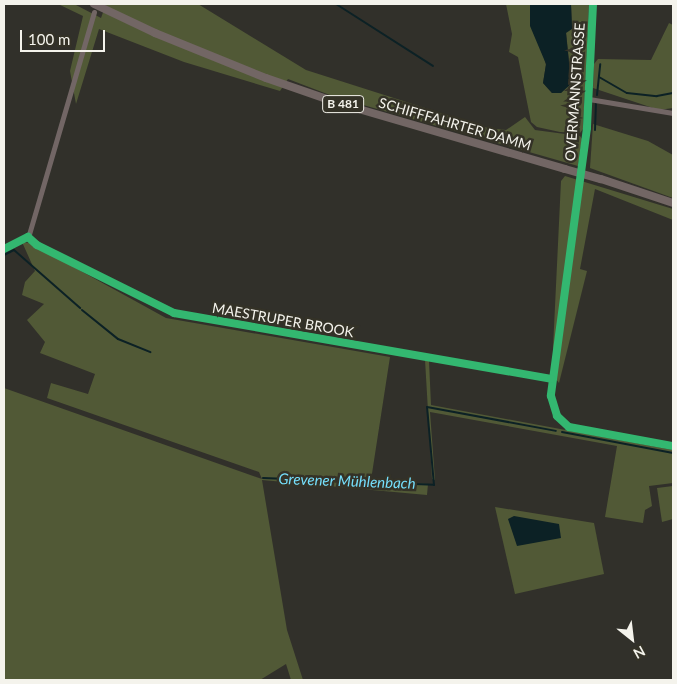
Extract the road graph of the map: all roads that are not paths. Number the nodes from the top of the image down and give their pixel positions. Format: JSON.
{"nodes":[{"id":1,"x":593,"y":4,"type":"edge"},
{"id":2,"x":94,"y":8,"type":"edge"},
{"id":3,"x":589,"y":99,"type":"junction"},
{"id":4,"x":673,"y":113,"type":"edge"},
{"id":5,"x":673,"y":203,"type":"edge"},
{"id":6,"x":551,"y":379,"type":"junction"},
{"id":7,"x":673,"y":446,"type":"edge"}],
"edges":[{"from":1,"to":3,"type":"street","name":"OVERMANNSTRASSE"},
{"from":2,"to":5,"type":"main road","name":"SCHIFFFAHRTER DAMM","number":"B 481","bridge":true},
{"from":2,"to":6,"type":"street","name":"MAESTRUPER BROOK"},
{"from":3,"to":4,"type":"street"},
{"from":3,"to":6,"type":"street","name":"OVERMANNSTRASSE"},
{"from":6,"to":7,"type":"street"}]}
